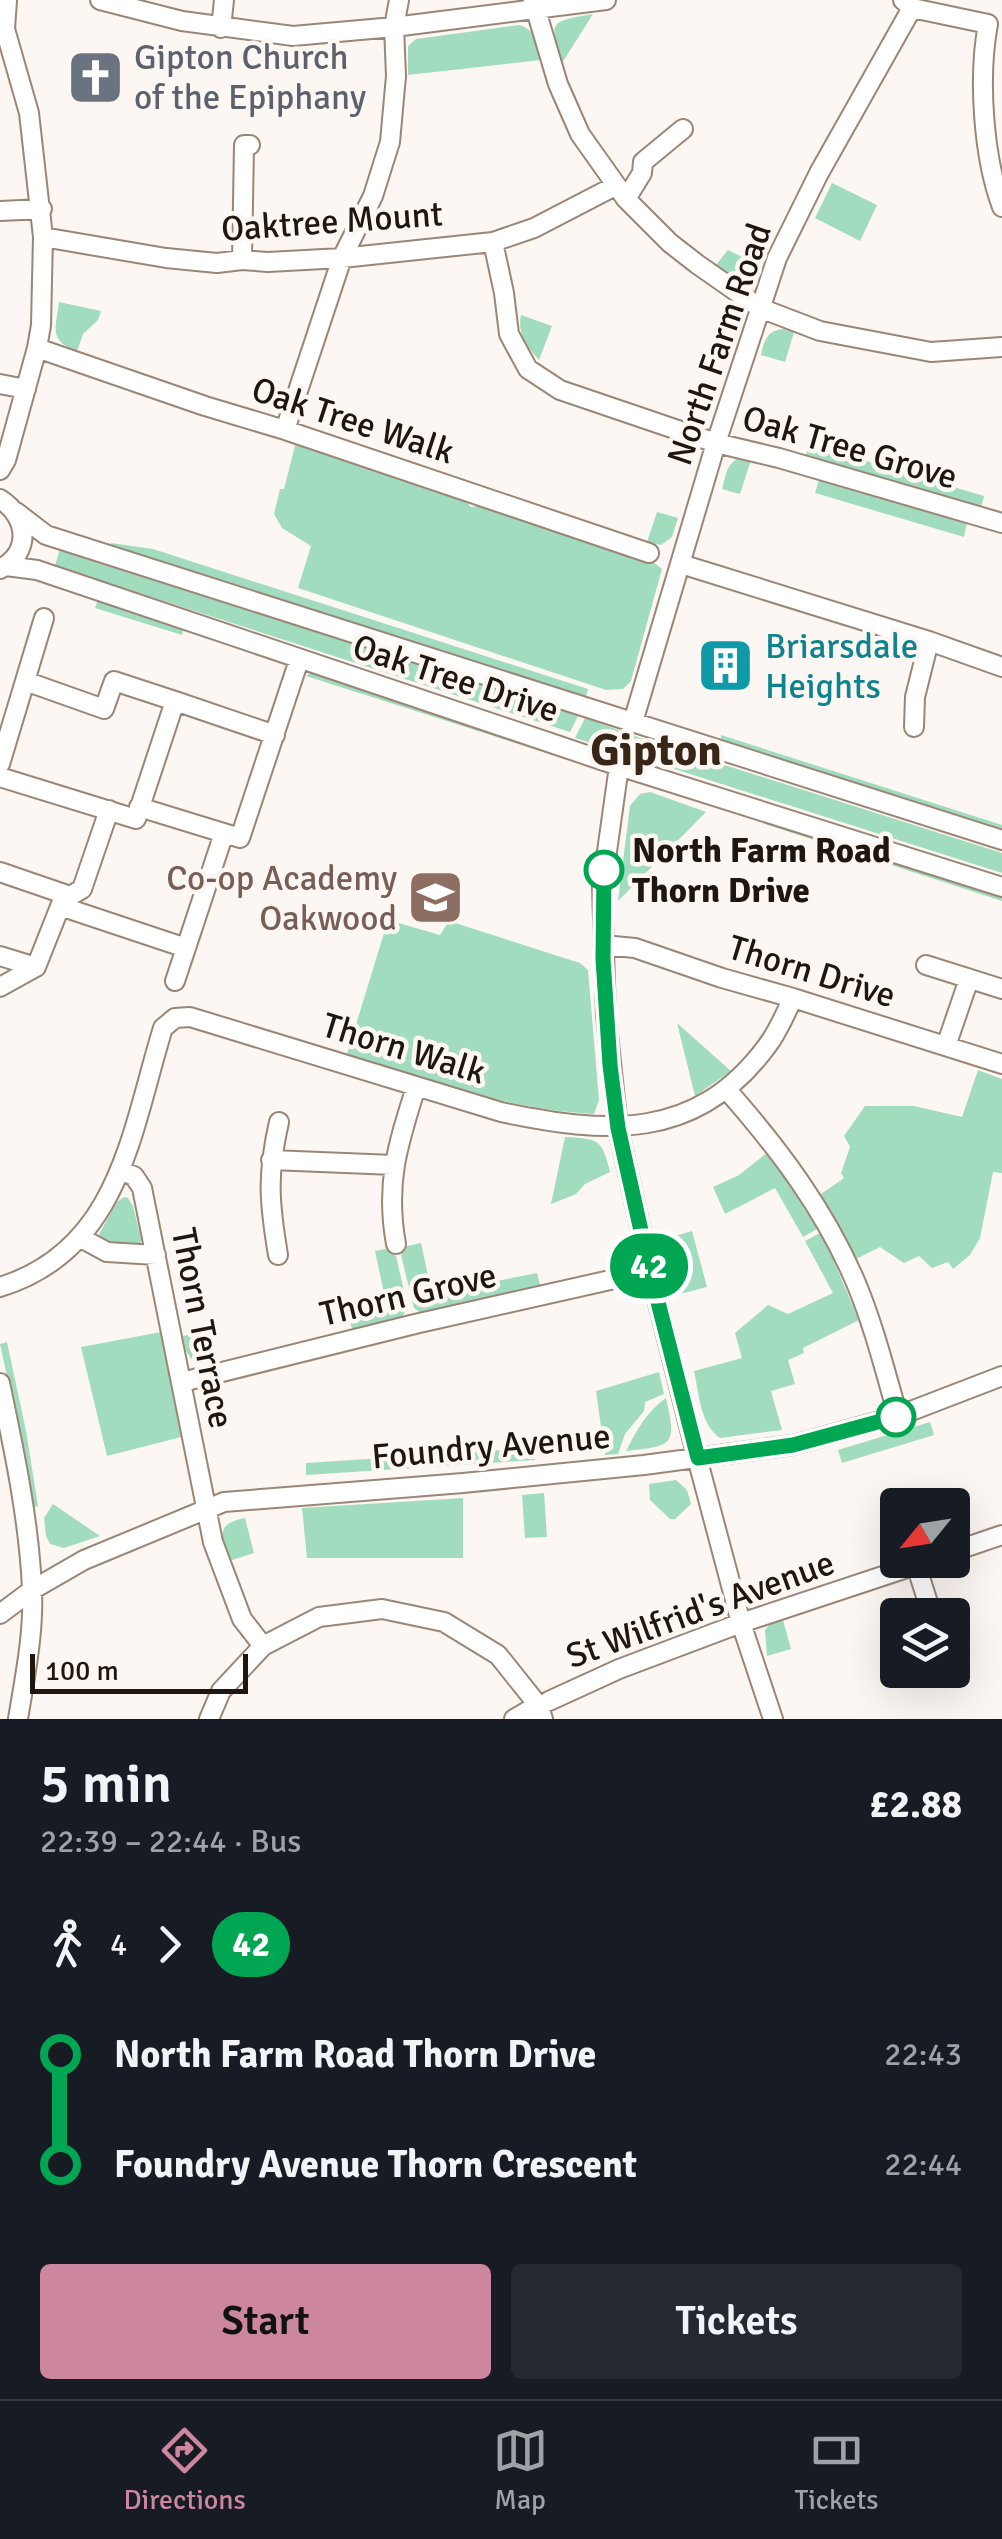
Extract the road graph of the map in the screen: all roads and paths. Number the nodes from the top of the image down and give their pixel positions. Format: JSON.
{"nodes":[{"id":1,"x":7,"y":0,"type":"edge"},
{"id":2,"x":100,"y":0,"type":"edge"},
{"id":3,"x":224,"y":0,"type":"edge"},
{"id":4,"x":399,"y":0,"type":"edge"},
{"id":5,"x":606,"y":0,"type":"edge"},
{"id":6,"x":535,"y":4,"type":"edge"},
{"id":7,"x":908,"y":4,"type":"edge"},
{"id":8,"x":995,"y":18,"type":"edge"},
{"id":9,"x":2,"y":25,"type":"edge"},
{"id":10,"x":394,"y":26,"type":"junction"},
{"id":11,"x":220,"y":28,"type":"junction"},
{"id":12,"x":683,"y":129,"type":"dead end"},
{"id":13,"x":250,"y":145,"type":"dead end"},
{"id":14,"x":620,"y":193,"type":"junction"},
{"id":15,"x":1002,"y":207,"type":"edge"},
{"id":16,"x":42,"y":209,"type":"junction"},
{"id":17,"x":0,"y":210,"type":"edge"},
{"id":18,"x":43,"y":237,"type":"junction"},
{"id":19,"x":493,"y":242,"type":"junction"},
{"id":20,"x":342,"y":258,"type":"junction"},
{"id":21,"x":242,"y":260,"type":"junction"},
{"id":22,"x":760,"y":308,"type":"junction"},
{"id":23,"x":1002,"y":346,"type":"edge"},
{"id":24,"x":38,"y":348,"type":"junction"},
{"id":25,"x":0,"y":384,"type":"edge"},
{"id":26,"x":26,"y":389,"type":"junction"},
{"id":27,"x":285,"y":430,"type":"junction"},
{"id":28,"x":716,"y":443,"type":"junction"},
{"id":29,"x":3,"y":465,"type":"edge"},
{"id":30,"x":9,"y":506,"type":"edge"},
{"id":31,"x":1002,"y":523,"type":"edge"},
{"id":32,"x":649,"y":553,"type":"dead end"},
{"id":33,"x":682,"y":564,"type":"junction"},
{"id":34,"x":3,"y":567,"type":"edge"},
{"id":35,"x":44,"y":618,"type":"dead end"},
{"id":36,"x":929,"y":640,"type":"junction"},
{"id":37,"x":299,"y":660,"type":"junction"},
{"id":38,"x":1002,"y":667,"type":"edge"},
{"id":39,"x":25,"y":680,"type":"junction"},
{"id":40,"x":175,"y":701,"type":"junction"},
{"id":41,"x":634,"y":722,"type":"junction"},
{"id":42,"x":914,"y":728,"type":"dead end"},
{"id":43,"x":275,"y":735,"type":"junction"},
{"id":44,"x":0,"y":764,"type":"edge"},
{"id":45,"x":619,"y":766,"type":"junction"},
{"id":46,"x":0,"y":777,"type":"edge"},
{"id":47,"x":109,"y":810,"type":"junction"},
{"id":48,"x":138,"y":813,"type":"junction"},
{"id":49,"x":224,"y":833,"type":"junction"},
{"id":50,"x":1002,"y":840,"type":"edge"},
{"id":51,"x":0,"y":872,"type":"edge"},
{"id":52,"x":1002,"y":886,"type":"edge"},
{"id":53,"x":62,"y":900,"type":"junction"},
{"id":54,"x":603,"y":945,"type":"junction"},
{"id":55,"x":186,"y":948,"type":"junction"},
{"id":56,"x":0,"y":956,"type":"edge"},
{"id":57,"x":926,"y":965,"type":"dead end"},
{"id":58,"x":36,"y":967,"type":"junction"},
{"id":59,"x":969,"y":979,"type":"junction"},
{"id":60,"x":174,"y":982,"type":"dead end"},
{"id":61,"x":0,"y":986,"type":"edge"},
{"id":62,"x":1002,"y":989,"type":"edge"},
{"id":63,"x":793,"y":998,"type":"junction"},
{"id":64,"x":946,"y":1046,"type":"junction"},
{"id":65,"x":1002,"y":1064,"type":"edge"},
{"id":66,"x":416,"y":1087,"type":"junction"},
{"id":67,"x":726,"y":1090,"type":"junction"},
{"id":68,"x":279,"y":1122,"type":"dead end"},
{"id":69,"x":618,"y":1128,"type":"junction"},
{"id":70,"x":270,"y":1160,"type":"junction"},
{"id":71,"x":394,"y":1165,"type":"junction"},
{"id":72,"x":120,"y":1170,"type":"junction"},
{"id":73,"x":81,"y":1238,"type":"junction"},
{"id":74,"x":396,"y":1244,"type":"dead end"},
{"id":75,"x":156,"y":1255,"type":"junction"},
{"id":76,"x":278,"y":1255,"type":"dead end"},
{"id":77,"x":650,"y":1271,"type":"junction"},
{"id":78,"x":0,"y":1286,"type":"edge"},
{"id":79,"x":1002,"y":1376,"type":"edge"},
{"id":80,"x":182,"y":1382,"type":"junction"},
{"id":81,"x":0,"y":1383,"type":"edge"},
{"id":82,"x":898,"y":1416,"type":"junction"},
{"id":83,"x":698,"y":1458,"type":"junction"},
{"id":84,"x":206,"y":1509,"type":"junction"},
{"id":85,"x":1002,"y":1535,"type":"edge"},
{"id":86,"x":970,"y":1546,"type":"edge"},
{"id":87,"x":880,"y":1576,"type":"edge"},
{"id":88,"x":32,"y":1590,"type":"junction"},
{"id":89,"x":0,"y":1614,"type":"edge"},
{"id":90,"x":741,"y":1623,"type":"junction"},
{"id":91,"x":263,"y":1646,"type":"junction"},
{"id":92,"x":543,"y":1708,"type":"edge"},
{"id":93,"x":18,"y":1719,"type":"edge"},
{"id":94,"x":209,"y":1719,"type":"edge"},
{"id":95,"x":514,"y":1719,"type":"edge"},
{"id":96,"x":773,"y":1719,"type":"edge"}],
"edges":[{"from":1,"to":9,"type":"street"},
{"from":2,"to":11,"type":"street"},
{"from":3,"to":11,"type":"street"},
{"from":4,"to":10,"type":"street"},
{"from":5,"to":6,"type":"street"},
{"from":6,"to":10,"type":"street"},
{"from":6,"to":14,"type":"street"},
{"from":7,"to":8,"type":"street"},
{"from":7,"to":22,"type":"street","name":"North Farm Road"},
{"from":8,"to":15,"type":"street"},
{"from":9,"to":16,"type":"street"},
{"from":10,"to":11,"type":"street"},
{"from":10,"to":20,"type":"street"},
{"from":12,"to":14,"type":"street"},
{"from":13,"to":21,"type":"street"},
{"from":14,"to":19,"type":"street","name":"Oaktree Mount"},
{"from":14,"to":22,"type":"street"},
{"from":16,"to":17,"type":"street"},
{"from":16,"to":18,"type":"street"},
{"from":18,"to":21,"type":"street","name":"Oaktree Mount"},
{"from":18,"to":24,"type":"street"},
{"from":19,"to":20,"type":"street","name":"Oaktree Mount"},
{"from":19,"to":28,"type":"street","name":"Oak Tree Grove"},
{"from":20,"to":21,"type":"street","name":"Oaktree Mount"},
{"from":20,"to":27,"type":"street"},
{"from":22,"to":23,"type":"street"},
{"from":22,"to":28,"type":"street","name":"North Farm Road"},
{"from":24,"to":26,"type":"street"},
{"from":24,"to":27,"type":"street","name":"Oak Tree Walk"},
{"from":25,"to":26,"type":"street"},
{"from":26,"to":29,"type":"street"},
{"from":27,"to":32,"type":"street","name":"Oak Tree Walk"},
{"from":28,"to":31,"type":"street","name":"Oak Tree Grove"},
{"from":28,"to":33,"type":"street","name":"North Farm Road"},
{"from":29,"to":30,"type":"street"},
{"from":30,"to":34,"type":"street","name":"Oak Tree Drive"},
{"from":30,"to":41,"type":"street","name":"Oak Tree Drive"},
{"from":33,"to":36,"type":"street"},
{"from":33,"to":41,"type":"street","name":"North Farm Road"},
{"from":34,"to":37,"type":"street","name":"Oak Tree Drive"},
{"from":35,"to":39,"type":"street"},
{"from":36,"to":38,"type":"street"},
{"from":36,"to":42,"type":"street"},
{"from":37,"to":43,"type":"street"},
{"from":37,"to":45,"type":"street","name":"Oak Tree Drive"},
{"from":39,"to":40,"type":"street"},
{"from":39,"to":44,"type":"street"},
{"from":40,"to":43,"type":"street"},
{"from":40,"to":48,"type":"street"},
{"from":41,"to":50,"type":"street","name":"Oak Tree Drive"},
{"from":43,"to":49,"type":"street"},
{"from":45,"to":52,"type":"street","name":"Oak Tree Drive"},
{"from":45,"to":54,"type":"street"},
{"from":46,"to":47,"type":"street"},
{"from":47,"to":48,"type":"street"},
{"from":47,"to":53,"type":"street"},
{"from":48,"to":49,"type":"street"},
{"from":49,"to":55,"type":"street"},
{"from":51,"to":53,"type":"street"},
{"from":53,"to":55,"type":"street"},
{"from":53,"to":58,"type":"street"},
{"from":54,"to":63,"type":"street","name":"Thorn Drive"},
{"from":54,"to":69,"type":"street"},
{"from":55,"to":60,"type":"street"},
{"from":56,"to":58,"type":"street"},
{"from":57,"to":59,"type":"street"},
{"from":58,"to":61,"type":"street"},
{"from":59,"to":62,"type":"street"},
{"from":59,"to":64,"type":"street"},
{"from":63,"to":64,"type":"street","name":"Thorn Drive"},
{"from":63,"to":67,"type":"street","name":"Thorn Walk"},
{"from":64,"to":65,"type":"street","name":"Thorn Drive"},
{"from":66,"to":69,"type":"street","name":"Thorn Walk"},
{"from":66,"to":71,"type":"street"},
{"from":66,"to":72,"type":"street","name":"Thorn Walk"},
{"from":67,"to":69,"type":"street","name":"Thorn Walk"},
{"from":67,"to":82,"type":"street"},
{"from":68,"to":70,"type":"street"},
{"from":69,"to":77,"type":"street"},
{"from":70,"to":71,"type":"street"},
{"from":70,"to":76,"type":"street"},
{"from":71,"to":74,"type":"street"},
{"from":72,"to":73,"type":"street"},
{"from":72,"to":75,"type":"street","name":"Thorn Terrace"},
{"from":73,"to":75,"type":"street"},
{"from":73,"to":78,"type":"street"},
{"from":75,"to":80,"type":"street","name":"Thorn Terrace"},
{"from":77,"to":80,"type":"street","name":"Thorn Grove"},
{"from":77,"to":83,"type":"street"},
{"from":79,"to":82,"type":"street","name":"Foundry Avenue"},
{"from":80,"to":84,"type":"street","name":"Thorn Terrace"},
{"from":81,"to":88,"type":"street"},
{"from":82,"to":83,"type":"street","name":"Foundry Avenue"},
{"from":83,"to":84,"type":"street","name":"Foundry Avenue"},
{"from":83,"to":90,"type":"street"},
{"from":84,"to":88,"type":"street","name":"Foundry Avenue"},
{"from":84,"to":91,"type":"street","name":"Thorn Terrace"},
{"from":85,"to":86,"type":"street"},
{"from":87,"to":90,"type":"street","name":"St Wilfrid's Avenue"},
{"from":88,"to":89,"type":"street","name":"Foundry Avenue"},
{"from":88,"to":93,"type":"street"},
{"from":90,"to":92,"type":"street","name":"St Wilfrid's Avenue"},
{"from":90,"to":96,"type":"street"},
{"from":91,"to":92,"type":"street"},
{"from":91,"to":94,"type":"street"},
{"from":92,"to":95,"type":"street","name":"St Wilfrid's Avenue"}]}
